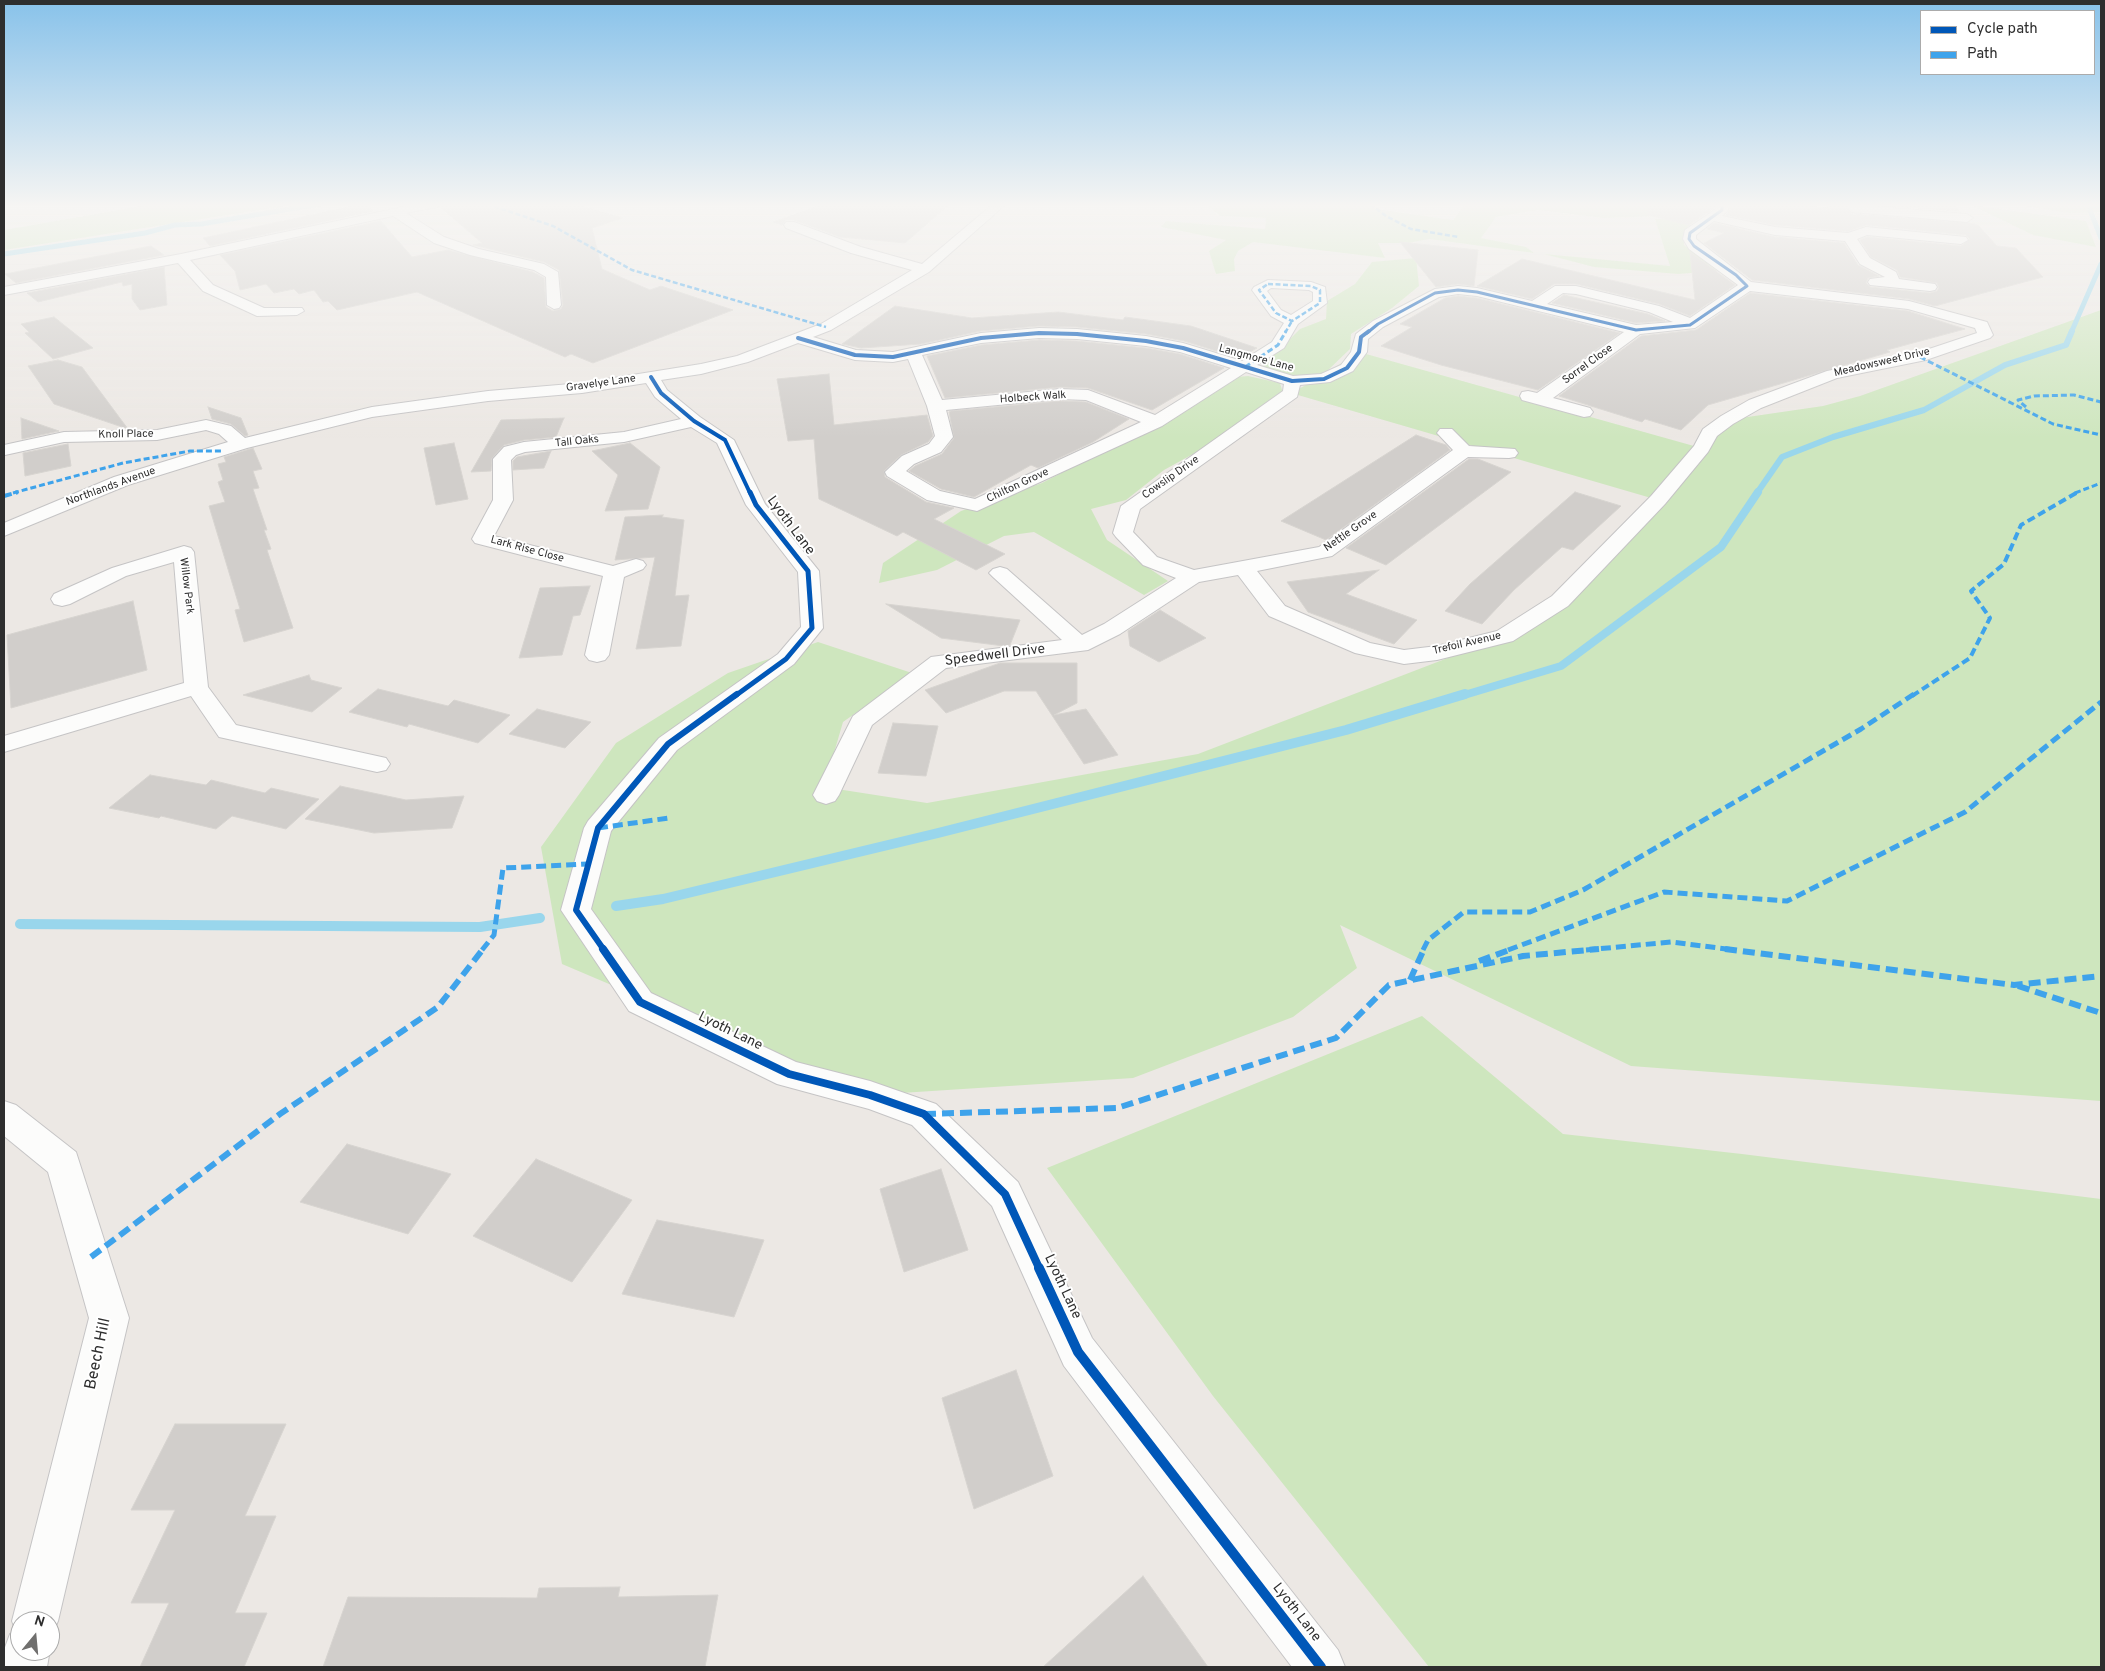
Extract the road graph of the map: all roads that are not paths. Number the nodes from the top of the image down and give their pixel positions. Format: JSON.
{"nodes":[{"id":1,"x":56,"y":282,"type":"edge"},
{"id":2,"x":203,"y":282,"type":"edge"},
{"id":3,"x":552,"y":282,"type":"edge"},
{"id":4,"x":902,"y":282,"type":"edge"},
{"id":5,"x":1743,"y":282,"type":"edge"},
{"id":6,"x":1874,"y":282,"type":"dead end"},
{"id":7,"x":1893,"y":282,"type":"joint"},
{"id":8,"x":1747,"y":286,"type":"junction"},
{"id":9,"x":1930,"y":288,"type":"dead end"},
{"id":10,"x":4,"y":292,"type":"edge"},
{"id":11,"x":554,"y":305,"type":"dead end"},
{"id":12,"x":1534,"y":306,"type":"junction"},
{"id":13,"x":297,"y":311,"type":"dead end"},
{"id":14,"x":1292,"y":321,"type":"dead end"},
{"id":15,"x":1690,"y":325,"type":"junction"},
{"id":16,"x":1636,"y":330,"type":"junction"},
{"id":17,"x":798,"y":338,"type":"junction"},
{"id":18,"x":914,"y":354,"type":"junction"},
{"id":19,"x":1244,"y":367,"type":"junction"},
{"id":20,"x":651,"y":377,"type":"junction"},
{"id":21,"x":1292,"y":380,"type":"junction"},
{"id":22,"x":936,"y":406,"type":"junction"},
{"id":23,"x":1584,"y":412,"type":"dead end"},
{"id":24,"x":694,"y":421,"type":"junction"},
{"id":25,"x":1156,"y":422,"type":"junction"},
{"id":26,"x":1446,"y":433,"type":"dead end"},
{"id":27,"x":241,"y":444,"type":"junction"},
{"id":28,"x":1702,"y":448,"type":"joint"},
{"id":29,"x":6,"y":450,"type":"dead end"},
{"id":30,"x":221,"y":451,"type":"joint"},
{"id":31,"x":1464,"y":451,"type":"junction"},
{"id":32,"x":1509,"y":453,"type":"dead end"},
{"id":33,"x":503,"y":500,"type":"joint"},
{"id":34,"x":4,"y":530,"type":"edge"},
{"id":35,"x":636,"y":565,"type":"dead end"},
{"id":36,"x":1244,"y":569,"type":"junction"},
{"id":37,"x":614,"y":573,"type":"junction"},
{"id":38,"x":1000,"y":573,"type":"dead end"},
{"id":39,"x":1192,"y":577,"type":"junction"},
{"id":40,"x":62,"y":599,"type":"dead end"},
{"id":41,"x":1080,"y":645,"type":"junction"},
{"id":42,"x":597,"y":655,"type":"dead end"},
{"id":43,"x":196,"y":686,"type":"junction"},
{"id":44,"x":4,"y":744,"type":"edge"},
{"id":45,"x":377,"y":764,"type":"dead end"},
{"id":46,"x":826,"y":795,"type":"dead end"},
{"id":47,"x":4,"y":1116,"type":"edge"},
{"id":48,"x":37,"y":1611,"type":"edge"},
{"id":49,"x":1321,"y":1667,"type":"edge"}],
"edges":[{"from":1,"to":10,"type":"street"},
{"from":2,"to":13,"type":"street"},
{"from":3,"to":11,"type":"street"},
{"from":4,"to":17,"type":"street","name":"Gravelye Lane"},
{"from":5,"to":8,"type":"street"},
{"from":6,"to":7,"type":"street"},
{"from":7,"to":9,"type":"street"},
{"from":8,"to":15,"type":"street","name":"Langmore Lane"},
{"from":8,"to":28,"type":"street","name":"Meadowsweet Drive"},
{"from":12,"to":15,"type":"street"},
{"from":12,"to":16,"type":"street","name":"Langmore Lane"},
{"from":12,"to":21,"type":"street","name":"Langmore Lane"},
{"from":14,"to":19,"type":"street","name":"Chilton Grove"},
{"from":15,"to":16,"type":"street","name":"Langmore Lane"},
{"from":16,"to":23,"type":"street","name":"Sorrel Close"},
{"from":17,"to":18,"type":"street","name":"Langmore Lane"},
{"from":17,"to":20,"type":"street","name":"Gravelye Lane"},
{"from":18,"to":19,"type":"street","name":"Langmore Lane"},
{"from":18,"to":22,"type":"street","name":"Chilton Grove"},
{"from":19,"to":21,"type":"street","name":"Langmore Lane"},
{"from":19,"to":25,"type":"street","name":"Chilton Grove"},
{"from":20,"to":24,"type":"street","name":"Lyoth Lane"},
{"from":20,"to":27,"type":"street","name":"Gravelye Lane"},
{"from":21,"to":39,"type":"street","name":"Cowslip Drive"},
{"from":22,"to":25,"type":"street","name":"Holbeck Walk"},
{"from":22,"to":25,"type":"street","name":"Chilton Grove"},
{"from":24,"to":33,"type":"street","name":"Tall Oaks"},
{"from":24,"to":49,"type":"street","name":"Lyoth Lane"},
{"from":26,"to":31,"type":"street"},
{"from":27,"to":29,"type":"street","name":"Knoll Place"},
{"from":27,"to":30,"type":"street","name":"Gravelye Lane"},
{"from":28,"to":36,"type":"street","name":"Trefoil Avenue"},
{"from":30,"to":34,"type":"street","name":"Northlands Avenue"},
{"from":31,"to":32,"type":"street"},
{"from":31,"to":36,"type":"street","name":"Nettle Grove"},
{"from":33,"to":37,"type":"street","name":"Lark Rise Close"},
{"from":35,"to":37,"type":"street"},
{"from":36,"to":39,"type":"street","name":"Nettle Grove"},
{"from":37,"to":42,"type":"street"},
{"from":38,"to":41,"type":"street"},
{"from":39,"to":41,"type":"street","name":"Speedwell Drive"},
{"from":40,"to":43,"type":"street","name":"Willow Park"},
{"from":41,"to":46,"type":"street","name":"Speedwell Drive"},
{"from":43,"to":44,"type":"street"},
{"from":43,"to":45,"type":"street"},
{"from":47,"to":48,"type":"street","name":"Beech Hill"}]}
